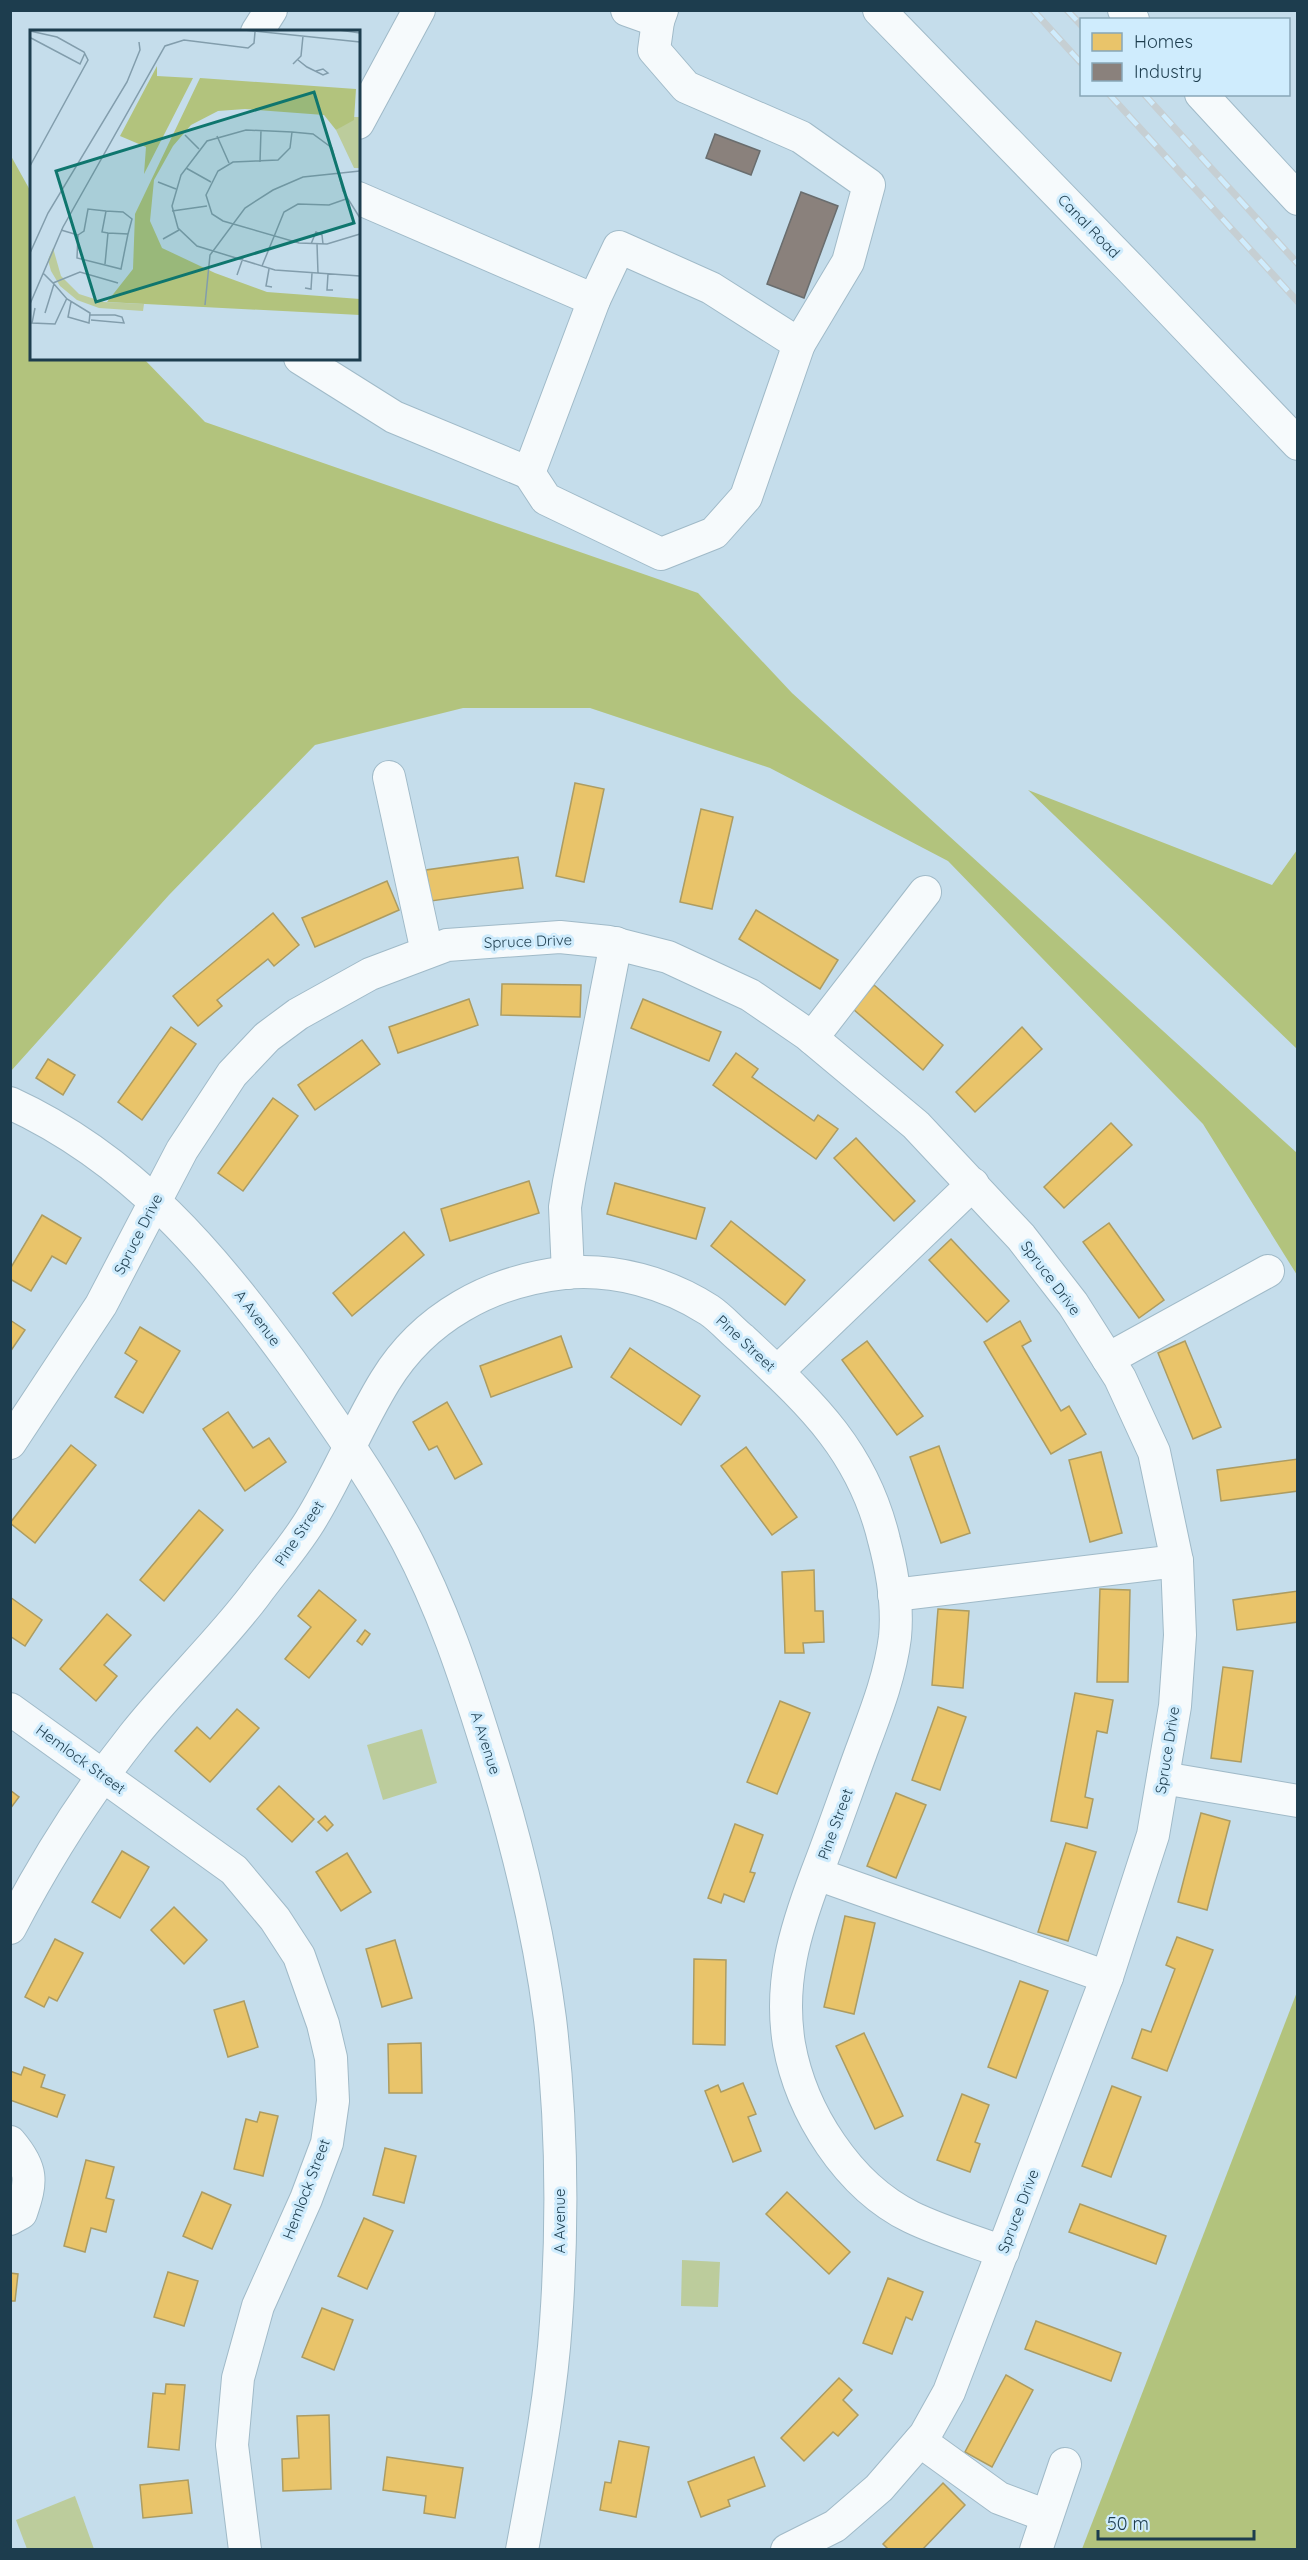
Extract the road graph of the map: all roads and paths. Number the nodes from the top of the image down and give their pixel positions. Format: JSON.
{"nodes":[{"id":1,"x":270,"y":10,"type":"edge"},
{"id":2,"x":419,"y":10,"type":"edge"},
{"id":3,"x":627,"y":10,"type":"edge"},
{"id":4,"x":879,"y":10,"type":"edge"},
{"id":5,"x":660,"y":16,"type":"edge"},
{"id":6,"x":258,"y":30,"type":"edge"},
{"id":7,"x":1203,"y":96,"type":"edge"},
{"id":8,"x":360,"y":119,"type":"edge"},
{"id":9,"x":360,"y":199,"type":"edge"},
{"id":10,"x":1298,"y":199,"type":"edge"},
{"id":11,"x":594,"y":300,"type":"junction"},
{"id":12,"x":799,"y":344,"type":"junction"},
{"id":13,"x":303,"y":360,"type":"edge"},
{"id":14,"x":1298,"y":444,"type":"edge"},
{"id":15,"x":529,"y":473,"type":"junction"},
{"id":16,"x":389,"y":777,"type":"dead end"},
{"id":17,"x":925,"y":892,"type":"dead end"},
{"id":18,"x":616,"y":943,"type":"junction"},
{"id":19,"x":427,"y":952,"type":"junction"},
{"id":20,"x":812,"y":1038,"type":"junction"},
{"id":21,"x":10,"y":1103,"type":"edge"},
{"id":22,"x":973,"y":1184,"type":"junction"},
{"id":23,"x":154,"y":1202,"type":"junction"},
{"id":24,"x":1268,"y":1271,"type":"dead end"},
{"id":25,"x":568,"y":1273,"type":"junction"},
{"id":26,"x":1108,"y":1359,"type":"junction"},
{"id":27,"x":777,"y":1372,"type":"junction"},
{"id":28,"x":10,"y":1443,"type":"edge"},
{"id":29,"x":350,"y":1446,"type":"junction"},
{"id":30,"x":1178,"y":1562,"type":"junction"},
{"id":31,"x":894,"y":1595,"type":"junction"},
{"id":32,"x":10,"y":1709,"type":"edge"},
{"id":33,"x":104,"y":1776,"type":"junction"},
{"id":34,"x":1163,"y":1778,"type":"junction"},
{"id":35,"x":1298,"y":1801,"type":"edge"},
{"id":36,"x":817,"y":1874,"type":"junction"},
{"id":37,"x":10,"y":1928,"type":"edge"},
{"id":38,"x":1107,"y":1977,"type":"junction"},
{"id":39,"x":10,"y":2142,"type":"edge"},
{"id":40,"x":10,"y":2219,"type":"edge"},
{"id":41,"x":1003,"y":2252,"type":"junction"},
{"id":42,"x":920,"y":2442,"type":"junction"},
{"id":43,"x":1065,"y":2464,"type":"dead end"},
{"id":44,"x":1047,"y":2516,"type":"junction"},
{"id":45,"x":245,"y":2550,"type":"edge"},
{"id":46,"x":522,"y":2550,"type":"edge"},
{"id":47,"x":787,"y":2550,"type":"edge"},
{"id":48,"x":1036,"y":2550,"type":"edge"}],
"edges":[{"from":1,"to":6,"type":"street"},
{"from":2,"to":8,"type":"street"},
{"from":3,"to":5,"type":"street"},
{"from":4,"to":14,"type":"street","name":"Canal Road"},
{"from":5,"to":12,"type":"street"},
{"from":7,"to":10,"type":"street"},
{"from":9,"to":11,"type":"street"},
{"from":11,"to":12,"type":"street"},
{"from":11,"to":15,"type":"street"},
{"from":12,"to":15,"type":"street"},
{"from":13,"to":15,"type":"street"},
{"from":16,"to":19,"type":"street"},
{"from":17,"to":20,"type":"street"},
{"from":18,"to":19,"type":"street","name":"Spruce Drive"},
{"from":18,"to":20,"type":"street","name":"Spruce Drive"},
{"from":18,"to":25,"type":"street"},
{"from":19,"to":23,"type":"street","name":"Spruce Drive"},
{"from":20,"to":22,"type":"street","name":"Spruce Drive"},
{"from":21,"to":23,"type":"street","name":"A Avenue"},
{"from":22,"to":26,"type":"street","name":"Spruce Drive"},
{"from":22,"to":27,"type":"street"},
{"from":23,"to":28,"type":"street","name":"Spruce Drive"},
{"from":23,"to":29,"type":"street","name":"A Avenue"},
{"from":24,"to":26,"type":"street"},
{"from":25,"to":27,"type":"street","name":"Pine Street"},
{"from":25,"to":29,"type":"street","name":"Pine Street"},
{"from":26,"to":30,"type":"street","name":"Spruce Drive"},
{"from":27,"to":31,"type":"street","name":"Pine Street"},
{"from":29,"to":33,"type":"street","name":"Pine Street"},
{"from":29,"to":46,"type":"street","name":"A Avenue"},
{"from":30,"to":31,"type":"street"},
{"from":30,"to":34,"type":"street","name":"Spruce Drive"},
{"from":31,"to":36,"type":"street","name":"Pine Street"},
{"from":32,"to":33,"type":"street","name":"Hemlock Street"},
{"from":33,"to":37,"type":"street","name":"Pine Street"},
{"from":33,"to":45,"type":"street","name":"Hemlock Street"},
{"from":34,"to":35,"type":"street"},
{"from":34,"to":38,"type":"street","name":"Spruce Drive"},
{"from":36,"to":38,"type":"street"},
{"from":36,"to":41,"type":"street","name":"Pine Street"},
{"from":38,"to":41,"type":"street","name":"Spruce Drive"},
{"from":39,"to":40,"type":"street"},
{"from":41,"to":42,"type":"street","name":"Spruce Drive"},
{"from":42,"to":44,"type":"street"},
{"from":42,"to":47,"type":"street","name":"Spruce Drive"},
{"from":43,"to":44,"type":"street"},
{"from":44,"to":48,"type":"street"}]}
